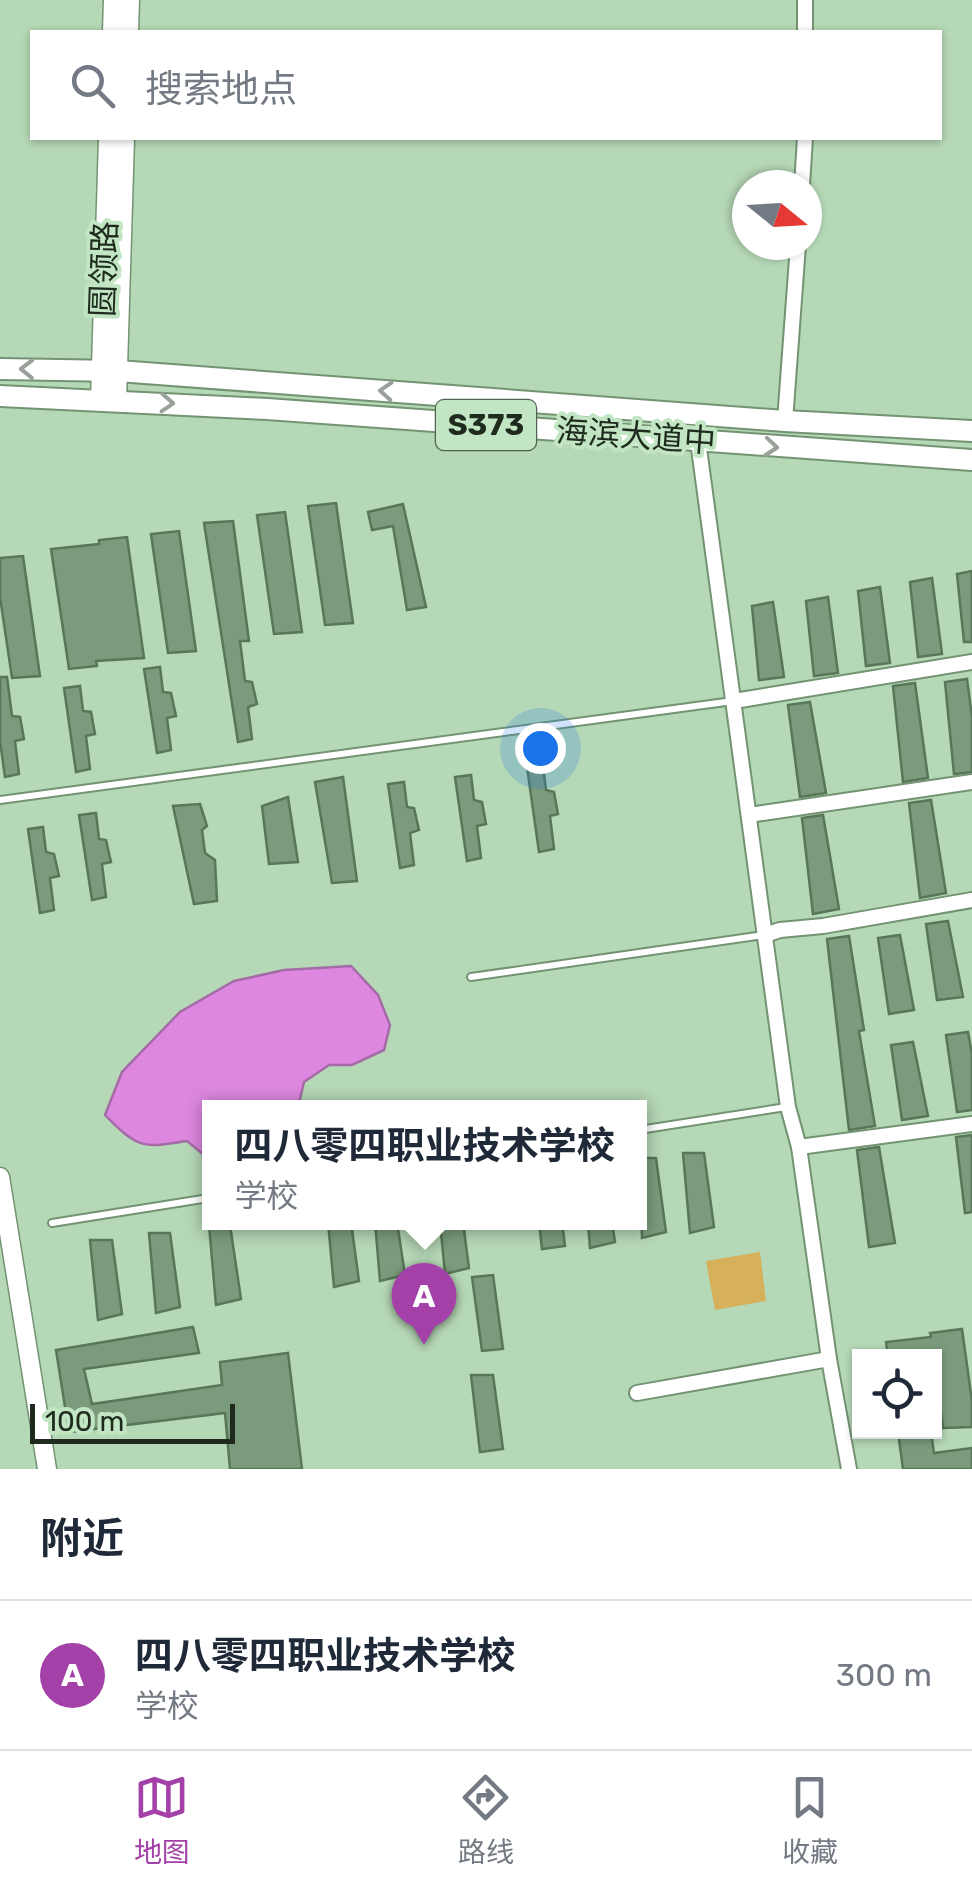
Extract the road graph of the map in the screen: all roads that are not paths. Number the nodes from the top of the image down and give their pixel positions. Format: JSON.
{"nodes":[{"id":1,"x":112,"y":0,"type":"edge"},
{"id":2,"x":130,"y":0,"type":"edge"},
{"id":3,"x":805,"y":0,"type":"edge"},
{"id":4,"x":112,"y":30,"type":"edge"},
{"id":5,"x":129,"y":30,"type":"edge"},
{"id":6,"x":806,"y":30,"type":"edge"},
{"id":7,"x":108,"y":140,"type":"edge"},
{"id":8,"x":125,"y":140,"type":"edge"},
{"id":9,"x":806,"y":140,"type":"edge"},
{"id":10,"x":803,"y":170,"type":"edge"},
{"id":11,"x":797,"y":260,"type":"edge"},
{"id":12,"x":0,"y":368,"type":"edge"},
{"id":13,"x":109,"y":370,"type":"junction"},
{"id":14,"x":0,"y":396,"type":"edge"},
{"id":15,"x":108,"y":400,"type":"junction"},
{"id":16,"x":785,"y":421,"type":"junction"},
{"id":17,"x":972,"y":432,"type":"edge"},
{"id":18,"x":698,"y":441,"type":"junction"},
{"id":19,"x":972,"y":460,"type":"edge"},
{"id":20,"x":972,"y":662,"type":"edge"},
{"id":21,"x":734,"y":700,"type":"junction"},
{"id":22,"x":972,"y":782,"type":"edge"},
{"id":23,"x":0,"y":800,"type":"edge"},
{"id":24,"x":749,"y":815,"type":"junction"},
{"id":25,"x":972,"y":900,"type":"edge"},
{"id":26,"x":765,"y":935,"type":"junction"},
{"id":27,"x":471,"y":977,"type":"dead end"},
{"id":28,"x":788,"y":1106,"type":"junction"},
{"id":29,"x":972,"y":1124,"type":"edge"},
{"id":30,"x":647,"y":1129,"type":"edge"},
{"id":31,"x":799,"y":1147,"type":"junction"},
{"id":32,"x":0,"y":1177,"type":"edge"},
{"id":33,"x":202,"y":1199,"type":"edge"},
{"id":34,"x":52,"y":1222,"type":"dead end"},
{"id":35,"x":829,"y":1359,"type":"junction"},
{"id":36,"x":637,"y":1393,"type":"dead end"},
{"id":37,"x":47,"y":1469,"type":"edge"},
{"id":38,"x":848,"y":1469,"type":"edge"}],
"edges":[{"from":1,"to":4,"type":"street"},
{"from":2,"to":5,"type":"street"},
{"from":3,"to":6,"type":"street"},
{"from":7,"to":13,"type":"street","name":"圆领路"},
{"from":8,"to":13,"type":"street","name":"圆领路"},
{"from":9,"to":10,"type":"street"},
{"from":11,"to":16,"type":"street"},
{"from":13,"to":12,"type":"main road","name":"海滨大道中","number":"S373","one_way":true},
{"from":13,"to":15,"type":"street","name":"圆领路"},
{"from":16,"to":13,"type":"main road","name":"海滨大道中","number":"S373","one_way":true},
{"from":14,"to":15,"type":"main road","name":"海滨大道中","number":"S373"},
{"from":15,"to":18,"type":"main road","name":"海滨大道中","number":"S373","one_way":true},
{"from":16,"to":17,"type":"main road","name":"海滨大道中","number":"S373"},
{"from":18,"to":19,"type":"main road","name":"海滨大道中","number":"S373","one_way":true},
{"from":18,"to":21,"type":"street"},
{"from":20,"to":21,"type":"street"},
{"from":21,"to":23,"type":"lane"},
{"from":21,"to":24,"type":"street"},
{"from":22,"to":24,"type":"street"},
{"from":24,"to":26,"type":"street"},
{"from":25,"to":26,"type":"street"},
{"from":26,"to":27,"type":"lane"},
{"from":26,"to":28,"type":"street"},
{"from":28,"to":30,"type":"lane"},
{"from":28,"to":31,"type":"street"},
{"from":29,"to":31,"type":"street"},
{"from":31,"to":35,"type":"street"},
{"from":32,"to":37,"type":"street"},
{"from":33,"to":34,"type":"lane"},
{"from":35,"to":36,"type":"street"},
{"from":35,"to":38,"type":"street"}]}
